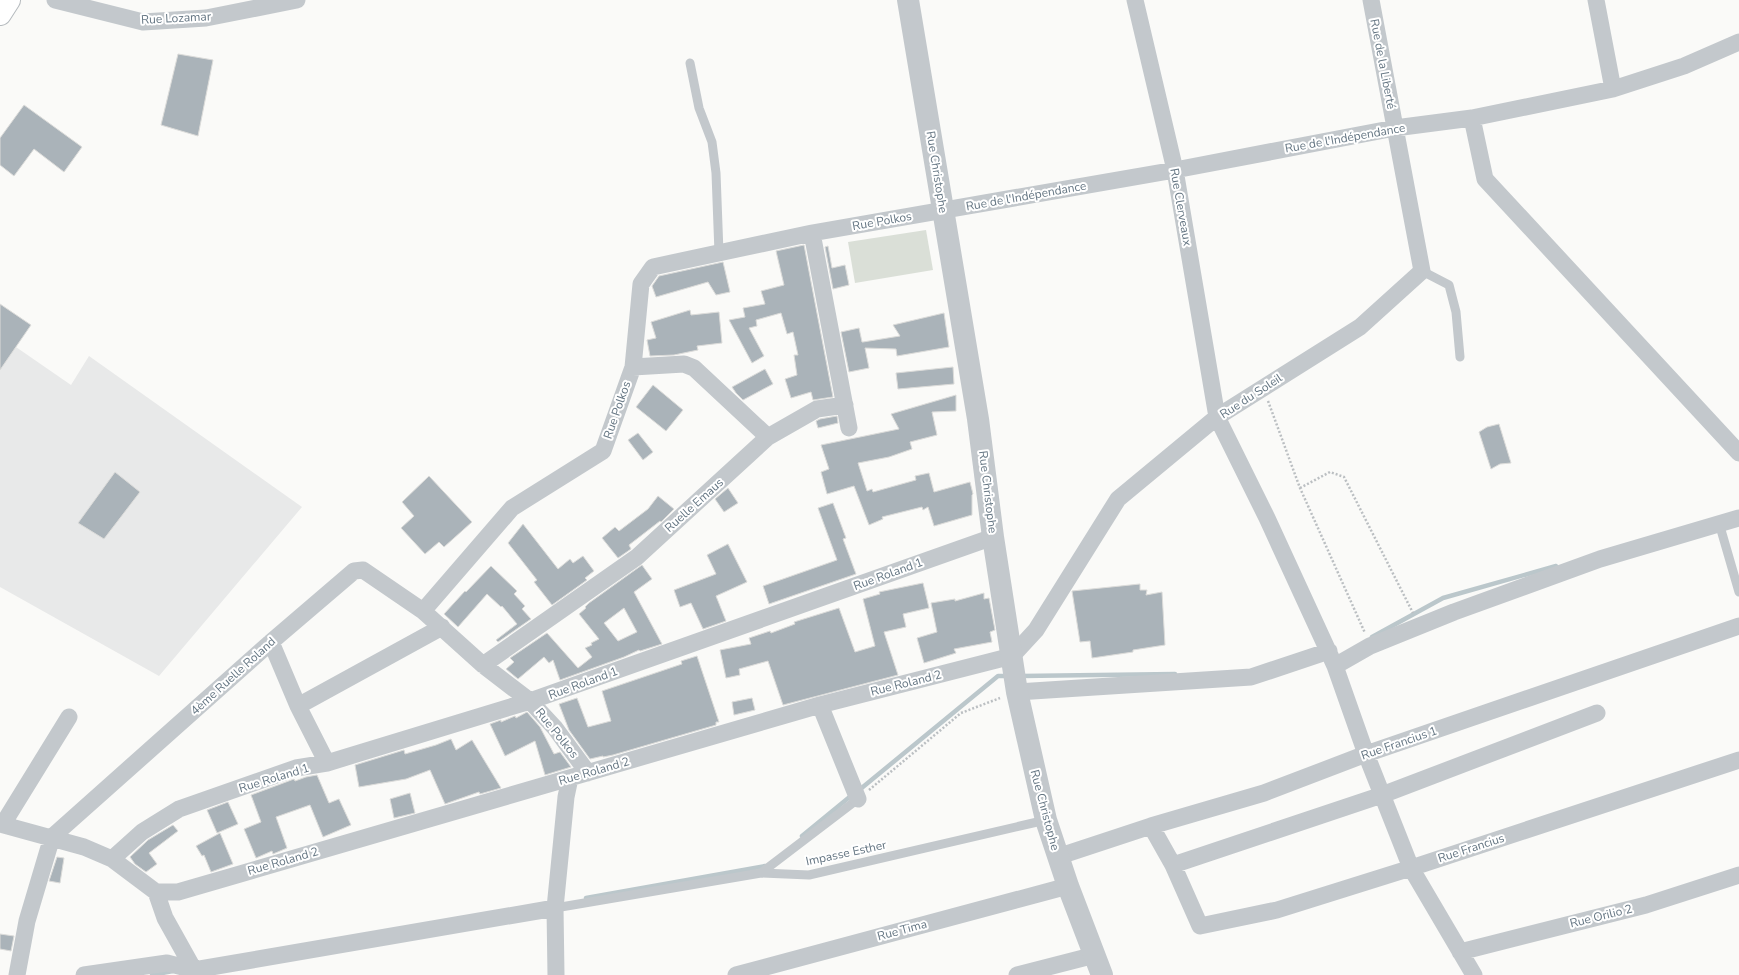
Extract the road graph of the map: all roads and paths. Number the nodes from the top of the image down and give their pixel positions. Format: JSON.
{"nodes":[{"id":1,"x":9,"y":0,"type":"edge"},
{"id":2,"x":55,"y":0,"type":"edge"},
{"id":3,"x":297,"y":0,"type":"edge"},
{"id":4,"x":908,"y":0,"type":"edge"},
{"id":5,"x":1135,"y":0,"type":"edge"},
{"id":6,"x":1371,"y":0,"type":"edge"},
{"id":7,"x":1596,"y":0,"type":"edge"},
{"id":8,"x":248,"y":5,"type":"edge"},
{"id":9,"x":0,"y":14,"type":"edge"},
{"id":10,"x":1739,"y":42,"type":"edge"},
{"id":11,"x":690,"y":63,"type":"dead end"},
{"id":12,"x":1613,"y":89,"type":"junction"},
{"id":13,"x":1472,"y":118,"type":"junction"},
{"id":14,"x":1395,"y":128,"type":"junction"},
{"id":15,"x":1174,"y":170,"type":"junction"},
{"id":16,"x":944,"y":210,"type":"junction"},
{"id":17,"x":812,"y":233,"type":"junction"},
{"id":18,"x":719,"y":252,"type":"junction"},
{"id":19,"x":1422,"y":271,"type":"junction"},
{"id":20,"x":1460,"y":357,"type":"dead end"},
{"id":21,"x":632,"y":367,"type":"junction"},
{"id":22,"x":1263,"y":388,"type":"junction"},
{"id":23,"x":845,"y":405,"type":"junction"},
{"id":24,"x":1217,"y":417,"type":"junction"},
{"id":25,"x":849,"y":428,"type":"dead end"},
{"id":26,"x":768,"y":437,"type":"junction"},
{"id":27,"x":1739,"y":453,"type":"edge"},
{"id":28,"x":1300,"y":488,"type":"junction"},
{"id":29,"x":1739,"y":518,"type":"edge"},
{"id":30,"x":1719,"y":523,"type":"junction"},
{"id":31,"x":993,"y":537,"type":"junction"},
{"id":32,"x":1739,"y":592,"type":"edge"},
{"id":33,"x":1408,"y":601,"type":"dead end"},
{"id":34,"x":423,"y":611,"type":"junction"},
{"id":35,"x":1357,"y":614,"type":"dead end"},
{"id":36,"x":1739,"y":626,"type":"edge"},
{"id":37,"x":442,"y":627,"type":"junction"},
{"id":38,"x":271,"y":642,"type":"junction"},
{"id":39,"x":1012,"y":656,"type":"junction"},
{"id":40,"x":1332,"y":658,"type":"junction"},
{"id":41,"x":483,"y":665,"type":"junction"},
{"id":42,"x":1017,"y":692,"type":"junction"},
{"id":43,"x":530,"y":701,"type":"junction"},
{"id":44,"x":820,"y":705,"type":"junction"},
{"id":45,"x":298,"y":706,"type":"junction"},
{"id":46,"x":1597,"y":713,"type":"dead end"},
{"id":47,"x":69,"y":718,"type":"dead end"},
{"id":48,"x":1366,"y":754,"type":"junction"},
{"id":49,"x":1739,"y":760,"type":"edge"},
{"id":50,"x":327,"y":763,"type":"junction"},
{"id":51,"x":588,"y":773,"type":"junction"},
{"id":52,"x":570,"y":778,"type":"junction"},
{"id":53,"x":1382,"y":795,"type":"junction"},
{"id":54,"x":858,"y":799,"type":"junction"},
{"id":55,"x":1046,"y":820,"type":"junction"},
{"id":56,"x":1,"y":824,"type":"edge"},
{"id":57,"x":1151,"y":826,"type":"junction"},
{"id":58,"x":52,"y":837,"type":"junction"},
{"id":59,"x":1058,"y":857,"type":"junction"},
{"id":60,"x":112,"y":859,"type":"junction"},
{"id":61,"x":1173,"y":865,"type":"junction"},
{"id":62,"x":1411,"y":868,"type":"junction"},
{"id":63,"x":761,"y":873,"type":"junction"},
{"id":64,"x":1739,"y":875,"type":"edge"},
{"id":65,"x":1068,"y":886,"type":"junction"},
{"id":66,"x":156,"y":892,"type":"junction"},
{"id":67,"x":555,"y":905,"type":"junction"},
{"id":68,"x":1460,"y":952,"type":"junction"},
{"id":69,"x":1094,"y":955,"type":"junction"},
{"id":70,"x":194,"y":970,"type":"junction"},
{"id":71,"x":17,"y":975,"type":"edge"},
{"id":72,"x":84,"y":975,"type":"edge"},
{"id":73,"x":556,"y":975,"type":"edge"},
{"id":74,"x":736,"y":975,"type":"edge"},
{"id":75,"x":1017,"y":975,"type":"edge"},
{"id":76,"x":1102,"y":975,"type":"edge"},
{"id":77,"x":1474,"y":975,"type":"edge"}],
"edges":[{"from":1,"to":9,"type":"main road"},
{"from":2,"to":8,"type":"street","name":"Rue Lozamar"},
{"from":3,"to":8,"type":"street","name":"Rue Lozamar"},
{"from":4,"to":16,"type":"street","name":"Rue Christophe"},
{"from":5,"to":15,"type":"street","name":"Rue Clerveaux"},
{"from":6,"to":14,"type":"street","name":"Rue de la Liberté"},
{"from":7,"to":12,"type":"street"},
{"from":10,"to":12,"type":"street","name":"Rue de l'Indépendance"},
{"from":11,"to":18,"type":"lane"},
{"from":12,"to":13,"type":"street","name":"Rue de l'Indépendance"},
{"from":13,"to":14,"type":"street","name":"Rue de l'Indépendance"},
{"from":13,"to":27,"type":"street"},
{"from":14,"to":15,"type":"street","name":"Rue de l'Indépendance"},
{"from":14,"to":19,"type":"street"},
{"from":15,"to":16,"type":"street","name":"Rue de l'Indépendance"},
{"from":15,"to":24,"type":"street","name":"Rue Clerveaux"},
{"from":16,"to":17,"type":"street","name":"Rue Polkos"},
{"from":16,"to":31,"type":"street","name":"Rue Christophe"},
{"from":17,"to":18,"type":"street","name":"Rue Polkos"},
{"from":17,"to":23,"type":"street"},
{"from":18,"to":21,"type":"street","name":"Rue Polkos"},
{"from":19,"to":20,"type":"lane"},
{"from":19,"to":22,"type":"street","name":"Rue du Soleil"},
{"from":21,"to":26,"type":"street"},
{"from":21,"to":34,"type":"street","name":"Rue Polkos"},
{"from":22,"to":24,"type":"street","name":"Rue du Soleil"},
{"from":22,"to":28,"type":"path"},
{"from":23,"to":25,"type":"street"},
{"from":23,"to":26,"type":"street","name":"Ruelle Emaus"},
{"from":24,"to":39,"type":"street","name":"Rue du Soleil"},
{"from":24,"to":40,"type":"street","name":"Rue Clerveaux"},
{"from":26,"to":41,"type":"street","name":"Ruelle Emaus"},
{"from":28,"to":33,"type":"path"},
{"from":28,"to":35,"type":"path"},
{"from":29,"to":30,"type":"street"},
{"from":30,"to":32,"type":"lane"},
{"from":30,"to":40,"type":"street"},
{"from":31,"to":39,"type":"street","name":"Rue Christophe"},
{"from":31,"to":43,"type":"street","name":"Rue Roland 1"},
{"from":34,"to":37,"type":"street","name":"Rue Polkos"},
{"from":34,"to":38,"type":"street","name":"4ème Ruelle Roland"},
{"from":36,"to":48,"type":"street","name":"Rue Francius 1"},
{"from":37,"to":41,"type":"street","name":"Rue Polkos"},
{"from":37,"to":45,"type":"street"},
{"from":38,"to":45,"type":"street"},
{"from":38,"to":58,"type":"street","name":"4ème Ruelle Roland"},
{"from":39,"to":42,"type":"street","name":"Rue Christophe"},
{"from":39,"to":44,"type":"street","name":"Rue Roland 2"},
{"from":40,"to":42,"type":"street"},
{"from":40,"to":48,"type":"street","name":"Rue Clerveaux"},
{"from":41,"to":43,"type":"street","name":"Rue Polkos"},
{"from":42,"to":54,"type":"path"},
{"from":42,"to":55,"type":"street","name":"Rue Christophe"},
{"from":43,"to":50,"type":"street","name":"Rue Roland 1"},
{"from":43,"to":51,"type":"street","name":"Rue Polkos"},
{"from":44,"to":51,"type":"street","name":"Rue Roland 2"},
{"from":44,"to":54,"type":"street"},
{"from":45,"to":50,"type":"street"},
{"from":46,"to":53,"type":"street"},
{"from":47,"to":56,"type":"street"},
{"from":48,"to":53,"type":"street","name":"Rue Clerveaux"},
{"from":48,"to":57,"type":"street","name":"Rue Francius 1"},
{"from":49,"to":62,"type":"street","name":"Rue Francius"},
{"from":50,"to":60,"type":"street","name":"Rue Roland 1"},
{"from":51,"to":52,"type":"street","name":"Rue Roland 2"},
{"from":52,"to":66,"type":"street","name":"Rue Roland 2"},
{"from":52,"to":67,"type":"street","name":"Rue Polkos"},
{"from":53,"to":61,"type":"street"},
{"from":53,"to":62,"type":"street","name":"Rue Clerveaux"},
{"from":54,"to":63,"type":"lane"},
{"from":55,"to":59,"type":"street","name":"Rue Christophe"},
{"from":55,"to":63,"type":"lane","name":"Impasse Esther"},
{"from":56,"to":58,"type":"street"},
{"from":57,"to":59,"type":"street","name":"Rue Francius 1"},
{"from":57,"to":61,"type":"street"},
{"from":58,"to":60,"type":"street"},
{"from":58,"to":71,"type":"street"},
{"from":59,"to":65,"type":"street","name":"Rue Christophe"},
{"from":60,"to":66,"type":"street"},
{"from":61,"to":62,"type":"street","name":"Rue Francius"},
{"from":62,"to":68,"type":"street","name":"Rue Clerveaux"},
{"from":63,"to":67,"type":"lane","name":"Impasse Esther"},
{"from":64,"to":68,"type":"street","name":"Rue Orilio 2"},
{"from":65,"to":69,"type":"street","name":"Rue Christophe"},
{"from":65,"to":74,"type":"street","name":"Rue Tima"},
{"from":66,"to":70,"type":"street"},
{"from":67,"to":70,"type":"street"},
{"from":67,"to":73,"type":"street","name":"Rue Polkos"},
{"from":68,"to":77,"type":"street","name":"Rue Clerveaux"},
{"from":69,"to":75,"type":"street"},
{"from":69,"to":76,"type":"street","name":"Rue Christophe"},
{"from":70,"to":72,"type":"street"}]}
